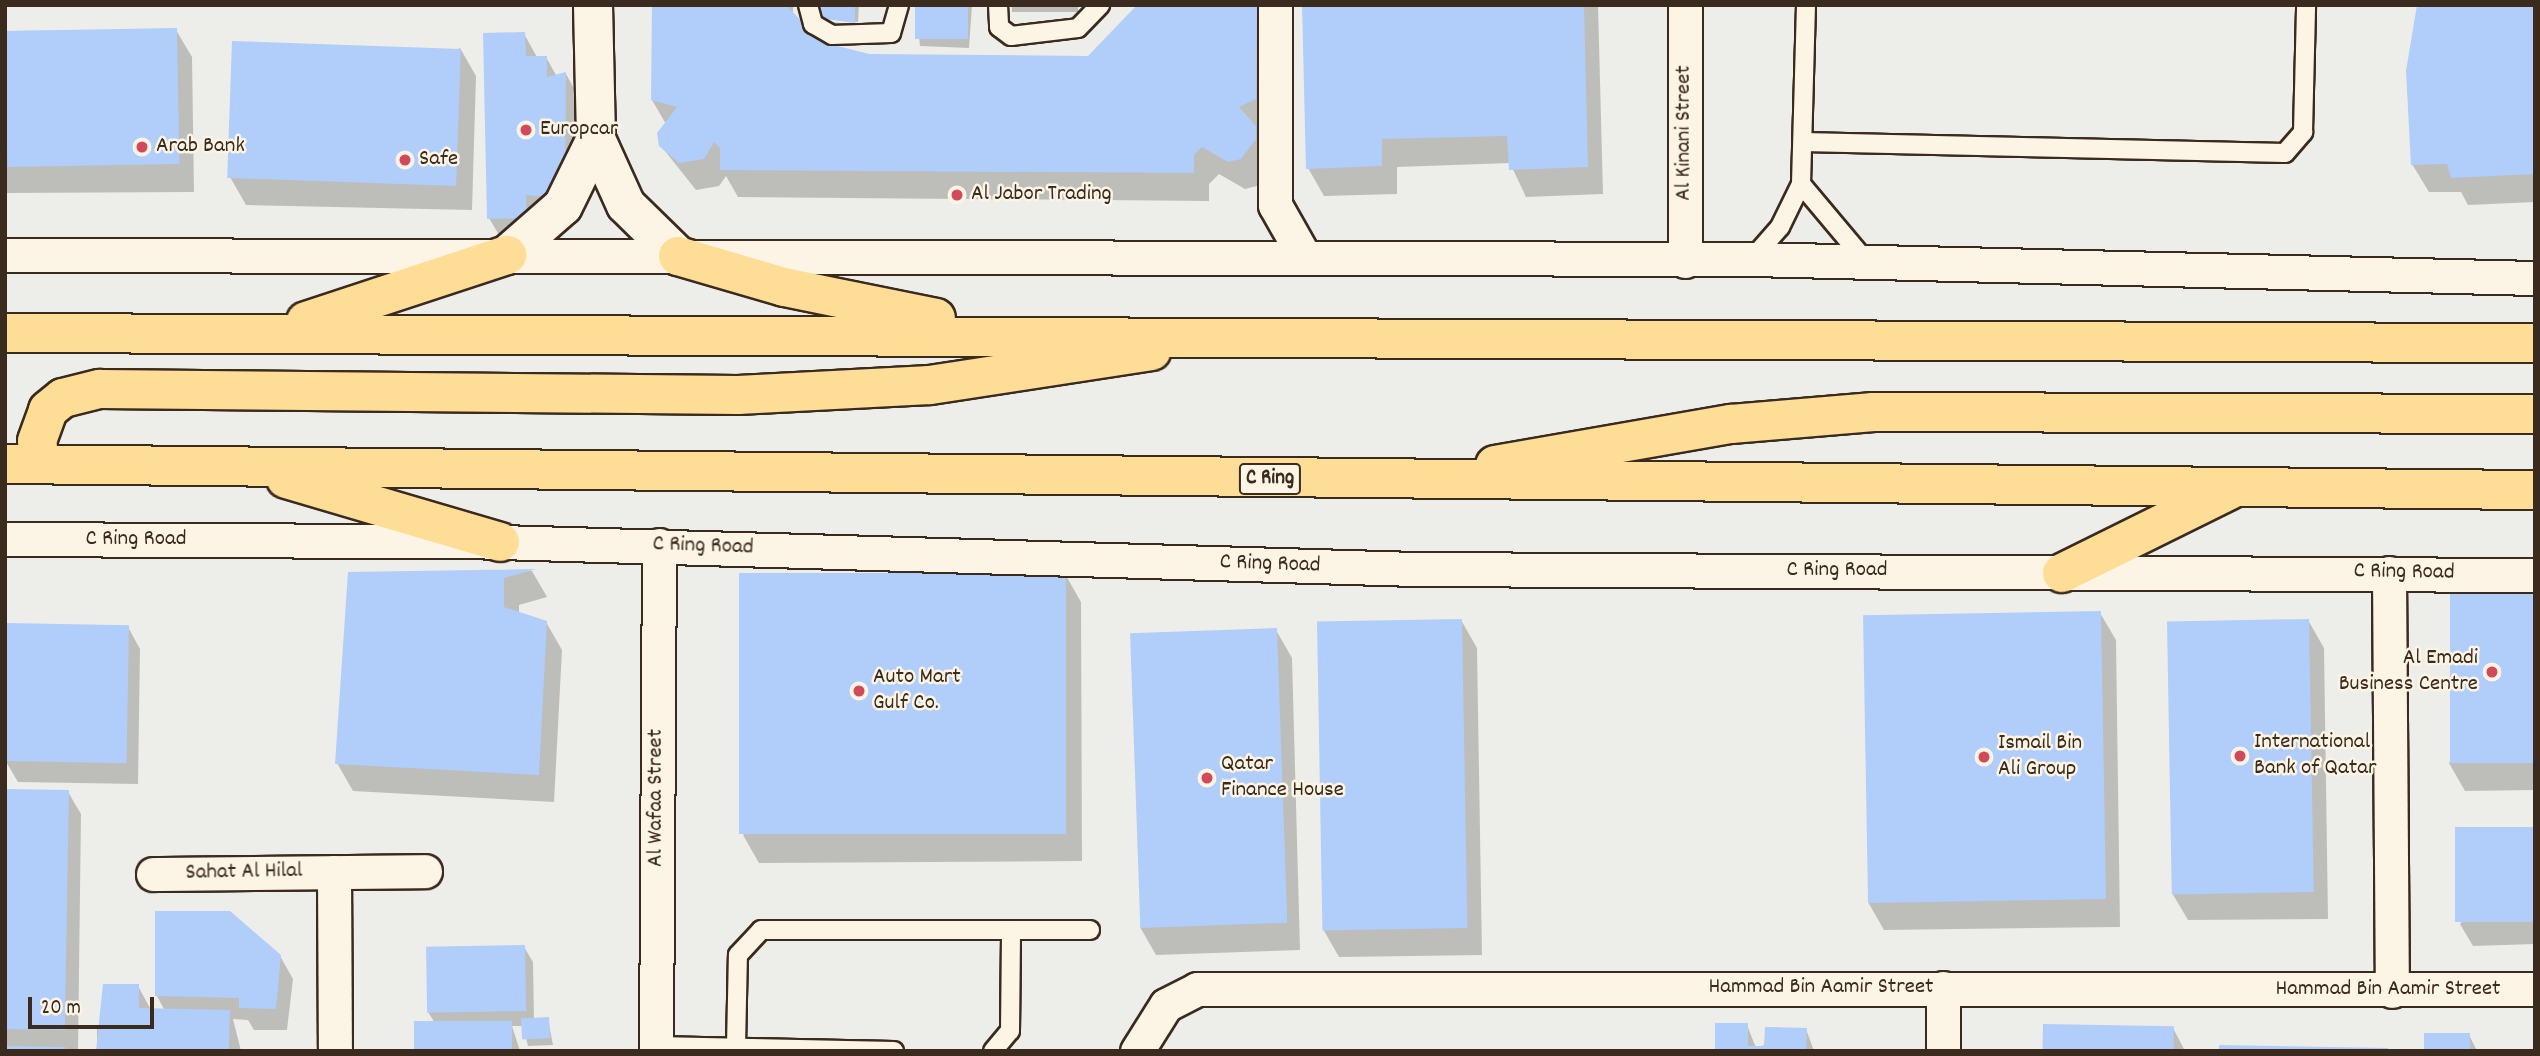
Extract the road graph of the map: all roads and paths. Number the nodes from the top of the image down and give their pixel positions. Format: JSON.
{"nodes":[{"id":1,"x":593,"y":5,"type":"edge"},
{"id":2,"x":808,"y":5,"type":"edge"},
{"id":3,"x":899,"y":5,"type":"edge"},
{"id":4,"x":998,"y":5,"type":"edge"},
{"id":5,"x":1101,"y":5,"type":"edge"},
{"id":6,"x":1275,"y":5,"type":"edge"},
{"id":7,"x":1685,"y":5,"type":"edge"},
{"id":8,"x":1806,"y":5,"type":"edge"},
{"id":9,"x":2306,"y":5,"type":"edge"},
{"id":10,"x":596,"y":139,"type":"junction"},
{"id":11,"x":1802,"y":142,"type":"junction"},
{"id":12,"x":1801,"y":184,"type":"junction"},
{"id":13,"x":5,"y":255,"type":"edge"},
{"id":14,"x":507,"y":255,"type":"junction"},
{"id":15,"x":678,"y":256,"type":"junction"},
{"id":16,"x":1304,"y":256,"type":"junction"},
{"id":17,"x":1752,"y":259,"type":"junction"},
{"id":18,"x":1685,"y":261,"type":"junction"},
{"id":19,"x":1867,"y":262,"type":"junction"},
{"id":20,"x":2535,"y":278,"type":"edge"},
{"id":21,"x":278,"y":331,"type":"junction"},
{"id":22,"x":5,"y":333,"type":"edge"},
{"id":23,"x":1228,"y":334,"type":"junction"},
{"id":24,"x":1021,"y":335,"type":"junction"},
{"id":25,"x":2535,"y":343,"type":"edge"},
{"id":26,"x":2535,"y":414,"type":"edge"},
{"id":27,"x":23,"y":464,"type":"edge"},
{"id":28,"x":241,"y":465,"type":"junction"},
{"id":29,"x":1418,"y":481,"type":"junction"},
{"id":30,"x":2236,"y":487,"type":"junction"},
{"id":31,"x":2535,"y":490,"type":"edge"},
{"id":32,"x":5,"y":539,"type":"edge"},
{"id":33,"x":500,"y":542,"type":"junction"},
{"id":34,"x":659,"y":545,"type":"junction"},
{"id":35,"x":2062,"y":573,"type":"junction"},
{"id":36,"x":2389,"y":573,"type":"junction"},
{"id":37,"x":2535,"y":575,"type":"edge"},
{"id":38,"x":425,"y":871,"type":"dead end"},
{"id":39,"x":334,"y":872,"type":"junction"},
{"id":40,"x":153,"y":874,"type":"dead end"},
{"id":41,"x":1010,"y":930,"type":"junction"},
{"id":42,"x":1090,"y":930,"type":"dead end"},
{"id":43,"x":1943,"y":988,"type":"junction"},
{"id":44,"x":2535,"y":989,"type":"edge"},
{"id":45,"x":2392,"y":991,"type":"junction"},
{"id":46,"x":736,"y":1047,"type":"junction"},
{"id":47,"x":656,"y":1049,"type":"edge"},
{"id":48,"x":335,"y":1051,"type":"edge"},
{"id":49,"x":894,"y":1051,"type":"edge"},
{"id":50,"x":993,"y":1051,"type":"edge"},
{"id":51,"x":1137,"y":1051,"type":"edge"},
{"id":52,"x":1943,"y":1051,"type":"edge"}],
"edges":[{"from":1,"to":10,"type":"street"},
{"from":2,"to":3,"type":"lane"},
{"from":4,"to":5,"type":"lane"},
{"from":6,"to":16,"type":"street"},
{"from":7,"to":18,"type":"street","name":"Al Kinani Street"},
{"from":8,"to":11,"type":"lane"},
{"from":9,"to":11,"type":"lane"},
{"from":10,"to":14,"type":"street"},
{"from":10,"to":15,"type":"street"},
{"from":11,"to":12,"type":"lane"},
{"from":12,"to":17,"type":"lane"},
{"from":12,"to":19,"type":"lane"},
{"from":13,"to":14,"type":"street"},
{"from":14,"to":15,"type":"street"},
{"from":14,"to":21,"type":"highway"},
{"from":15,"to":16,"type":"street"},
{"from":15,"to":24,"type":"highway"},
{"from":16,"to":18,"type":"street"},
{"from":17,"to":18,"type":"street"},
{"from":17,"to":19,"type":"street"},
{"from":19,"to":20,"type":"street"},
{"from":21,"to":22,"type":"highway"},
{"from":21,"to":24,"type":"highway"},
{"from":23,"to":24,"type":"highway"},
{"from":23,"to":25,"type":"highway"},
{"from":23,"to":27,"type":"highway"},
{"from":26,"to":29,"type":"highway"},
{"from":27,"to":28,"type":"highway","number":"C Ring"},
{"from":28,"to":29,"type":"highway","number":"C Ring"},
{"from":28,"to":33,"type":"highway"},
{"from":29,"to":30,"type":"highway","number":"C Ring"},
{"from":30,"to":31,"type":"highway","number":"C Ring"},
{"from":30,"to":35,"type":"highway"},
{"from":32,"to":33,"type":"street","name":"C Ring Road"},
{"from":33,"to":34,"type":"street","name":"C Ring Road"},
{"from":34,"to":35,"type":"street","name":"C Ring Road"},
{"from":34,"to":47,"type":"street","name":"Al Wafaa Street"},
{"from":35,"to":36,"type":"street","name":"C Ring Road"},
{"from":36,"to":37,"type":"street","name":"C Ring Road"},
{"from":36,"to":45,"type":"street"},
{"from":38,"to":39,"type":"street","name":"Sahat Al Hilal"},
{"from":39,"to":40,"type":"street","name":"Sahat Al Hilal"},
{"from":39,"to":48,"type":"street","name":"Sahat Al Hilal"},
{"from":41,"to":42,"type":"lane"},
{"from":41,"to":46,"type":"lane"},
{"from":41,"to":50,"type":"lane"},
{"from":43,"to":45,"type":"street","name":"Hammad Bin Aamir Street"},
{"from":43,"to":51,"type":"street","name":"Hammad Bin Aamir Street"},
{"from":43,"to":52,"type":"street"},
{"from":44,"to":45,"type":"street","name":"Hammad Bin Aamir Street"},
{"from":46,"to":47,"type":"lane"},
{"from":46,"to":49,"type":"lane"}]}
